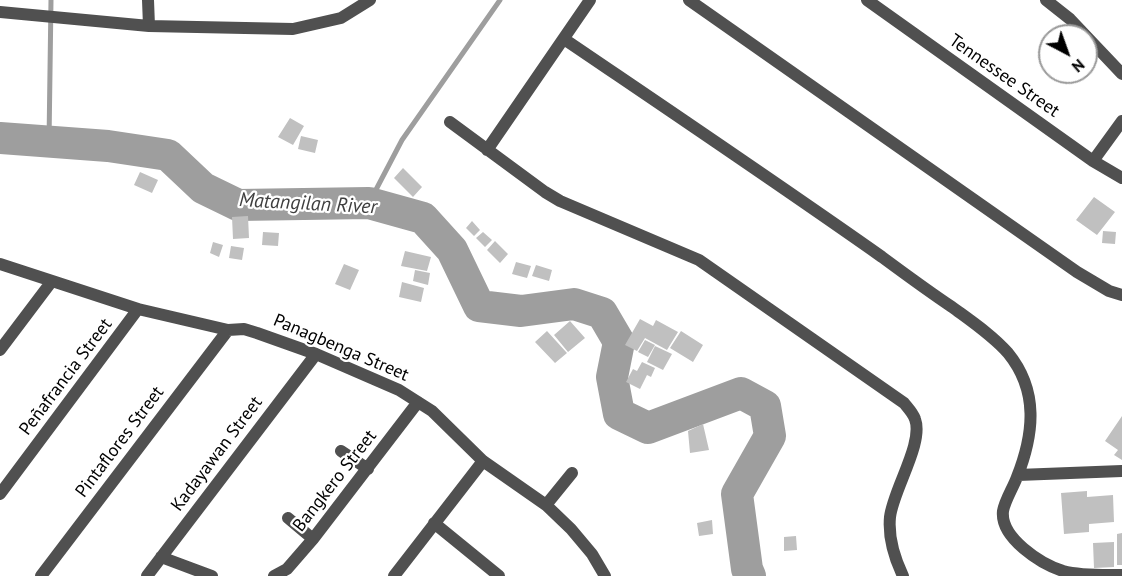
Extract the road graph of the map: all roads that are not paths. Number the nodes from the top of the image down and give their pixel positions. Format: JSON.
{"nodes":[{"id":1,"x":148,"y":0,"type":"edge"},
{"id":2,"x":370,"y":0,"type":"edge"},
{"id":3,"x":590,"y":0,"type":"edge"},
{"id":4,"x":689,"y":0,"type":"edge"},
{"id":5,"x":867,"y":0,"type":"edge"},
{"id":6,"x":1046,"y":0,"type":"edge"},
{"id":7,"x":0,"y":12,"type":"edge"},
{"id":8,"x":149,"y":26,"type":"junction"},
{"id":9,"x":564,"y":39,"type":"junction"},
{"id":10,"x":1122,"y":74,"type":"edge"},
{"id":11,"x":1122,"y":121,"type":"edge"},
{"id":12,"x":450,"y":122,"type":"dead end"},
{"id":13,"x":487,"y":150,"type":"junction"},
{"id":14,"x":1093,"y":161,"type":"junction"},
{"id":15,"x":1122,"y":178,"type":"edge"},
{"id":16,"x":0,"y":264,"type":"edge"},
{"id":17,"x":52,"y":281,"type":"junction"},
{"id":18,"x":1122,"y":295,"type":"edge"},
{"id":19,"x":138,"y":309,"type":"junction"},
{"id":20,"x":228,"y":330,"type":"junction"},
{"id":21,"x":0,"y":350,"type":"edge"},
{"id":22,"x":316,"y":354,"type":"junction"},
{"id":23,"x":418,"y":402,"type":"junction"},
{"id":24,"x":341,"y":451,"type":"dead end"},
{"id":25,"x":483,"y":460,"type":"junction"},
{"id":26,"x":368,"y":469,"type":"junction"},
{"id":27,"x":1122,"y":471,"type":"edge"},
{"id":28,"x":572,"y":473,"type":"dead end"},
{"id":29,"x":1018,"y":475,"type":"junction"},
{"id":30,"x":0,"y":494,"type":"edge"},
{"id":31,"x":546,"y":505,"type":"junction"},
{"id":32,"x":288,"y":518,"type":"dead end"},
{"id":33,"x":434,"y":523,"type":"junction"},
{"id":34,"x":313,"y":539,"type":"junction"},
{"id":35,"x":161,"y":557,"type":"junction"},
{"id":36,"x":1122,"y":575,"type":"edge"},
{"id":37,"x":41,"y":576,"type":"edge"},
{"id":38,"x":147,"y":576,"type":"edge"},
{"id":39,"x":212,"y":576,"type":"edge"},
{"id":40,"x":274,"y":576,"type":"edge"},
{"id":41,"x":394,"y":576,"type":"edge"},
{"id":42,"x":499,"y":576,"type":"edge"},
{"id":43,"x":605,"y":576,"type":"edge"},
{"id":44,"x":903,"y":576,"type":"edge"}],
"edges":[{"from":1,"to":8,"type":"street"},
{"from":2,"to":8,"type":"street"},
{"from":3,"to":9,"type":"street"},
{"from":4,"to":18,"type":"street"},
{"from":5,"to":14,"type":"street","name":"Tennessee Street"},
{"from":6,"to":10,"type":"street"},
{"from":7,"to":8,"type":"street"},
{"from":9,"to":13,"type":"street"},
{"from":9,"to":29,"type":"street"},
{"from":11,"to":14,"type":"street"},
{"from":12,"to":13,"type":"street"},
{"from":13,"to":44,"type":"street"},
{"from":14,"to":15,"type":"street","name":"Tennessee Street"},
{"from":16,"to":17,"type":"street","name":"Panagbenga Street"},
{"from":17,"to":19,"type":"street","name":"Panagbenga Street"},
{"from":17,"to":21,"type":"street"},
{"from":19,"to":20,"type":"street","name":"Panagbenga Street"},
{"from":19,"to":30,"type":"street","name":"Peñafrancia Street"},
{"from":20,"to":22,"type":"street","name":"Panagbenga Street"},
{"from":20,"to":37,"type":"street","name":"Pintaflores Street"},
{"from":22,"to":23,"type":"street","name":"Panagbenga Street"},
{"from":22,"to":35,"type":"street","name":"Kadayawan Street"},
{"from":23,"to":25,"type":"street","name":"Panagbenga Street"},
{"from":23,"to":26,"type":"street","name":"Bangkero Street"},
{"from":24,"to":26,"type":"street"},
{"from":25,"to":31,"type":"street","name":"Panagbenga Street"},
{"from":25,"to":33,"type":"street"},
{"from":26,"to":34,"type":"street","name":"Bangkero Street"},
{"from":27,"to":29,"type":"street"},
{"from":28,"to":31,"type":"street"},
{"from":29,"to":36,"type":"street"},
{"from":31,"to":43,"type":"street","name":"Panagbenga Street"},
{"from":32,"to":34,"type":"street"},
{"from":33,"to":41,"type":"street"},
{"from":33,"to":42,"type":"street"},
{"from":34,"to":40,"type":"street","name":"Bangkero Street"},
{"from":35,"to":38,"type":"street","name":"Kadayawan Street"},
{"from":35,"to":39,"type":"street"}]}
